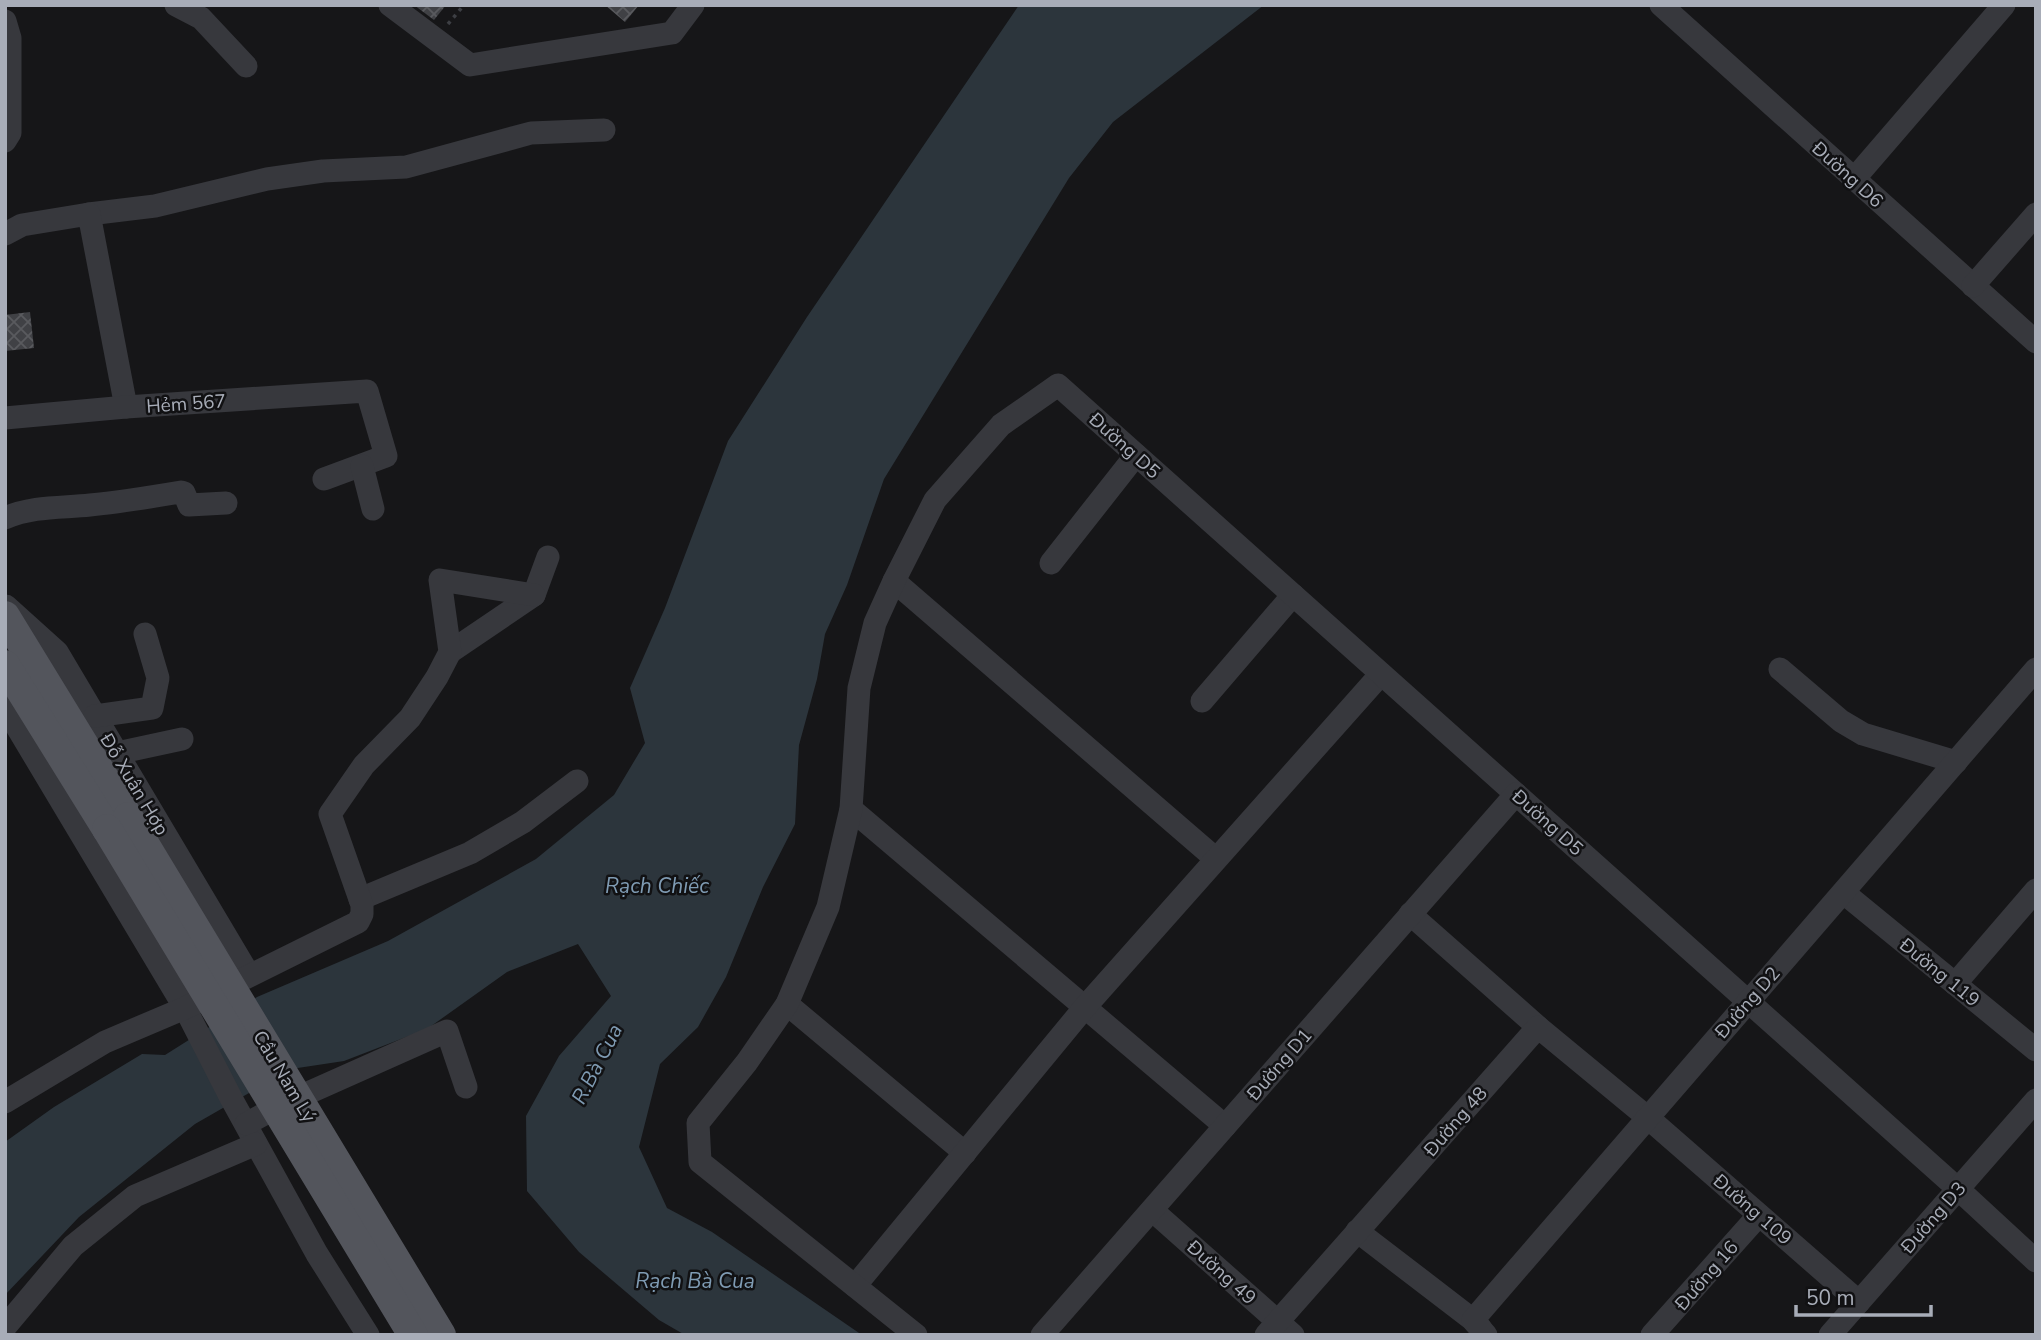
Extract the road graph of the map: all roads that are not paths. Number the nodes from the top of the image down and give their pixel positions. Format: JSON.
{"nodes":[{"id":1,"x":176,"y":5,"type":"edge"},
{"id":2,"x":390,"y":5,"type":"edge"},
{"id":3,"x":693,"y":5,"type":"edge"},
{"id":4,"x":1661,"y":5,"type":"edge"},
{"id":5,"x":2004,"y":5,"type":"edge"},
{"id":6,"x":5,"y":21,"type":"edge"},
{"id":7,"x":246,"y":66,"type":"dead end"},
{"id":8,"x":604,"y":130,"type":"dead end"},
{"id":9,"x":5,"y":141,"type":"edge"},
{"id":10,"x":1854,"y":178,"type":"junction"},
{"id":11,"x":89,"y":214,"type":"junction"},
{"id":12,"x":2036,"y":214,"type":"edge"},
{"id":13,"x":5,"y":234,"type":"edge"},
{"id":14,"x":1973,"y":286,"type":"junction"},
{"id":15,"x":2036,"y":342,"type":"edge"},
{"id":16,"x":126,"y":407,"type":"junction"},
{"id":17,"x":5,"y":418,"type":"edge"},
{"id":18,"x":1136,"y":455,"type":"junction"},
{"id":19,"x":362,"y":466,"type":"junction"},
{"id":20,"x":324,"y":480,"type":"dead end"},
{"id":21,"x":226,"y":503,"type":"dead end"},
{"id":22,"x":373,"y":509,"type":"dead end"},
{"id":23,"x":5,"y":518,"type":"edge"},
{"id":24,"x":548,"y":557,"type":"dead end"},
{"id":25,"x":1051,"y":563,"type":"dead end"},
{"id":26,"x":894,"y":581,"type":"junction"},
{"id":27,"x":534,"y":595,"type":"junction"},
{"id":28,"x":1293,"y":596,"type":"junction"},
{"id":29,"x":5,"y":606,"type":"edge"},
{"id":30,"x":5,"y":616,"type":"edge"},
{"id":31,"x":145,"y":634,"type":"dead end"},
{"id":32,"x":450,"y":652,"type":"junction"},
{"id":33,"x":5,"y":665,"type":"edge"},
{"id":34,"x":1780,"y":669,"type":"dead end"},
{"id":35,"x":2036,"y":669,"type":"edge"},
{"id":36,"x":1381,"y":674,"type":"junction"},
{"id":37,"x":1202,"y":701,"type":"dead end"},
{"id":38,"x":95,"y":716,"type":"junction"},
{"id":39,"x":9,"y":721,"type":"edge"},
{"id":40,"x":182,"y":739,"type":"dead end"},
{"id":41,"x":117,"y":753,"type":"junction"},
{"id":42,"x":1956,"y":762,"type":"junction"},
{"id":43,"x":577,"y":780,"type":"dead end"},
{"id":44,"x":1516,"y":794,"type":"junction"},
{"id":45,"x":851,"y":810,"type":"junction"},
{"id":46,"x":118,"y":823,"type":"junction"},
{"id":47,"x":1216,"y":859,"type":"junction"},
{"id":48,"x":2036,"y":890,"type":"edge"},
{"id":49,"x":1844,"y":893,"type":"junction"},
{"id":50,"x":360,"y":899,"type":"junction"},
{"id":51,"x":1410,"y":914,"type":"junction"},
{"id":52,"x":249,"y":975,"type":"junction"},
{"id":53,"x":1955,"y":984,"type":"junction"},
{"id":54,"x":1747,"y":1000,"type":"junction"},
{"id":55,"x":787,"y":1004,"type":"junction"},
{"id":56,"x":1084,"y":1007,"type":"junction"},
{"id":57,"x":185,"y":1008,"type":"junction"},
{"id":58,"x":1538,"y":1027,"type":"junction"},
{"id":59,"x":2036,"y":1050,"type":"edge"},
{"id":60,"x":466,"y":1087,"type":"dead end"},
{"id":61,"x":2036,"y":1100,"type":"edge"},
{"id":62,"x":5,"y":1102,"type":"edge"},
{"id":63,"x":1647,"y":1117,"type":"junction"},
{"id":64,"x":246,"y":1124,"type":"junction"},
{"id":65,"x":1225,"y":1126,"type":"junction"},
{"id":66,"x":256,"y":1144,"type":"junction"},
{"id":67,"x":965,"y":1153,"type":"junction"},
{"id":68,"x":1958,"y":1188,"type":"junction"},
{"id":69,"x":1152,"y":1210,"type":"junction"},
{"id":70,"x":1759,"y":1214,"type":"junction"},
{"id":71,"x":1357,"y":1231,"type":"junction"},
{"id":72,"x":2036,"y":1261,"type":"edge"},
{"id":73,"x":855,"y":1286,"type":"junction"},
{"id":74,"x":1859,"y":1302,"type":"junction"},
{"id":75,"x":5,"y":1327,"type":"edge"},
{"id":76,"x":1479,"y":1327,"type":"edge"},
{"id":77,"x":1279,"y":1330,"type":"edge"},
{"id":78,"x":368,"y":1335,"type":"edge"},
{"id":79,"x":413,"y":1335,"type":"edge"},
{"id":80,"x":441,"y":1335,"type":"edge"},
{"id":81,"x":916,"y":1335,"type":"edge"},
{"id":82,"x":1042,"y":1335,"type":"edge"},
{"id":83,"x":1652,"y":1335,"type":"edge"},
{"id":84,"x":1830,"y":1335,"type":"edge"}],
"edges":[{"from":1,"to":7,"type":"street"},
{"from":2,"to":3,"type":"street"},
{"from":4,"to":10,"type":"street","name":"Đường D6"},
{"from":5,"to":10,"type":"street"},
{"from":6,"to":9,"type":"street"},
{"from":8,"to":11,"type":"street"},
{"from":10,"to":14,"type":"street","name":"Đường D6"},
{"from":11,"to":13,"type":"street"},
{"from":11,"to":16,"type":"street"},
{"from":12,"to":14,"type":"street"},
{"from":14,"to":15,"type":"street","name":"Đường D6"},
{"from":16,"to":17,"type":"street","name":"Hẻm 567"},
{"from":16,"to":19,"type":"street","name":"Hẻm 567"},
{"from":18,"to":25,"type":"street"},
{"from":18,"to":26,"type":"street","name":"Đường D5"},
{"from":18,"to":28,"type":"street","name":"Đường D5"},
{"from":19,"to":20,"type":"street"},
{"from":19,"to":22,"type":"street"},
{"from":21,"to":23,"type":"street"},
{"from":24,"to":27,"type":"street"},
{"from":26,"to":45,"type":"street"},
{"from":26,"to":47,"type":"street"},
{"from":27,"to":32,"type":"street"},
{"from":27,"to":32,"type":"street"},
{"from":28,"to":36,"type":"street","name":"Đường D5"},
{"from":28,"to":37,"type":"street"},
{"from":29,"to":38,"type":"street","name":"Đỗ Xuân Hợp"},
{"from":30,"to":46,"type":"main road","name":"Đỗ Xuân Hợp"},
{"from":31,"to":38,"type":"street"},
{"from":32,"to":50,"type":"street"},
{"from":33,"to":46,"type":"main road"},
{"from":34,"to":42,"type":"street"},
{"from":35,"to":42,"type":"street","name":"Đường D2"},
{"from":36,"to":44,"type":"street","name":"Đường D5"},
{"from":36,"to":47,"type":"street"},
{"from":38,"to":41,"type":"street","name":"Đỗ Xuân Hợp"},
{"from":39,"to":57,"type":"street"},
{"from":40,"to":41,"type":"street"},
{"from":41,"to":52,"type":"street","name":"Đỗ Xuân Hợp"},
{"from":42,"to":49,"type":"street","name":"Đường D2"},
{"from":43,"to":50,"type":"street"},
{"from":44,"to":51,"type":"street","name":"Đường D1"},
{"from":44,"to":54,"type":"street","name":"Đường D5"},
{"from":45,"to":55,"type":"street"},
{"from":45,"to":56,"type":"street"},
{"from":46,"to":79,"type":"main road","name":"Cầu Nam Lý","bridge":true},
{"from":46,"to":80,"type":"main road","name":"Cầu Nam Lý","bridge":true},
{"from":47,"to":56,"type":"street"},
{"from":48,"to":53,"type":"street"},
{"from":49,"to":53,"type":"street","name":"Đường 119"},
{"from":49,"to":54,"type":"street","name":"Đường D2"},
{"from":50,"to":52,"type":"street"},
{"from":51,"to":58,"type":"street"},
{"from":51,"to":65,"type":"street","name":"Đường D1"},
{"from":52,"to":57,"type":"street"},
{"from":53,"to":59,"type":"street","name":"Đường 119"},
{"from":54,"to":63,"type":"street","name":"Đường D2"},
{"from":54,"to":68,"type":"street","name":"Đường D5"},
{"from":55,"to":67,"type":"street"},
{"from":55,"to":73,"type":"street"},
{"from":56,"to":65,"type":"street"},
{"from":56,"to":67,"type":"street"},
{"from":57,"to":62,"type":"street"},
{"from":57,"to":64,"type":"street"},
{"from":58,"to":63,"type":"street"},
{"from":58,"to":71,"type":"street","name":"Đường 48"},
{"from":60,"to":64,"type":"street"},
{"from":61,"to":68,"type":"street","name":"Đường D3"},
{"from":63,"to":70,"type":"street","name":"Đường 109"},
{"from":63,"to":76,"type":"street","name":"Đường D2"},
{"from":64,"to":66,"type":"street"},
{"from":65,"to":69,"type":"street","name":"Đường D1"},
{"from":66,"to":75,"type":"street"},
{"from":66,"to":78,"type":"street"},
{"from":67,"to":73,"type":"street"},
{"from":68,"to":72,"type":"street","name":"Đường D5"},
{"from":68,"to":74,"type":"street","name":"Đường D3"},
{"from":69,"to":77,"type":"street","name":"Đường 49"},
{"from":69,"to":82,"type":"street","name":"Đường D1"},
{"from":70,"to":74,"type":"street","name":"Đường 109"},
{"from":70,"to":83,"type":"street","name":"Đường 16"},
{"from":71,"to":76,"type":"street"},
{"from":71,"to":77,"type":"street","name":"Đường 48"},
{"from":73,"to":81,"type":"street"},
{"from":74,"to":84,"type":"street","name":"Đường D3"}]}
